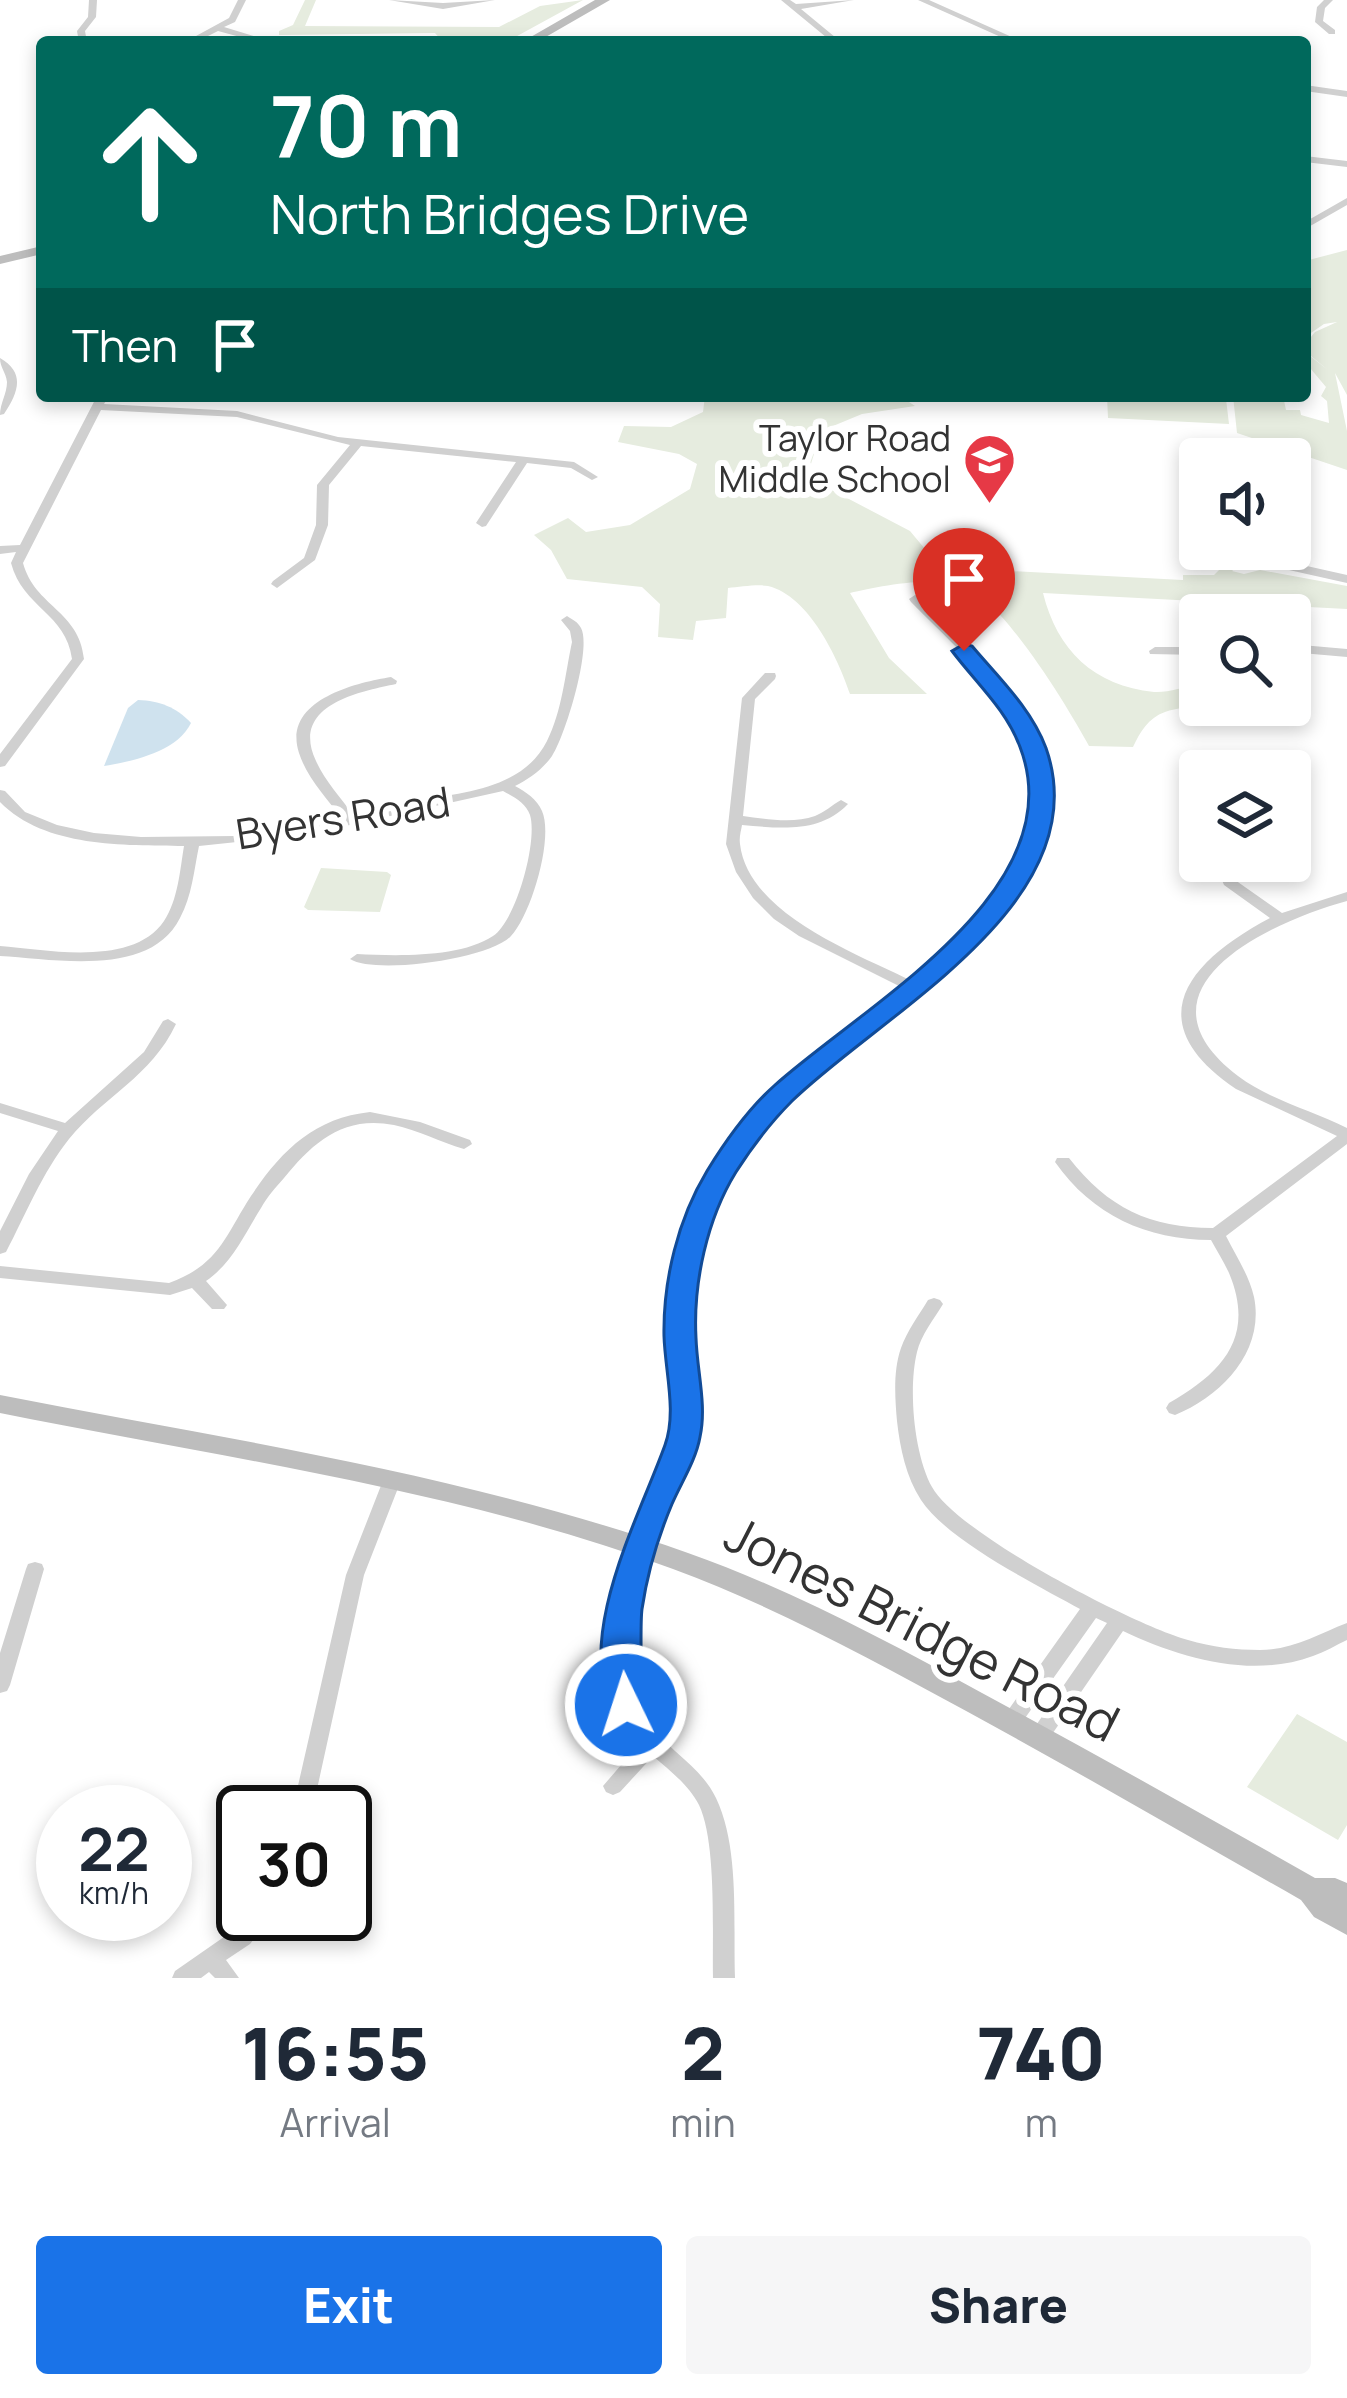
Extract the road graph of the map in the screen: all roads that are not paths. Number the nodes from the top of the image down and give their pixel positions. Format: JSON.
{"nodes":[{"id":1,"x":93,"y":0,"type":"edge"},
{"id":2,"x":242,"y":0,"type":"edge"},
{"id":3,"x":393,"y":0,"type":"edge"},
{"id":4,"x":490,"y":0,"type":"edge"},
{"id":5,"x":604,"y":0,"type":"edge"},
{"id":6,"x":621,"y":0,"type":"edge"},
{"id":7,"x":850,"y":0,"type":"edge"},
{"id":8,"x":922,"y":0,"type":"edge"},
{"id":9,"x":1329,"y":0,"type":"edge"},
{"id":10,"x":790,"y":4,"type":"edge"},
{"id":11,"x":221,"y":28,"type":"junction"},
{"id":12,"x":1332,"y":32,"type":"dead end"},
{"id":13,"x":82,"y":36,"type":"edge"},
{"id":14,"x":203,"y":36,"type":"edge"},
{"id":15,"x":248,"y":36,"type":"edge"},
{"id":16,"x":539,"y":36,"type":"edge"},
{"id":17,"x":557,"y":36,"type":"edge"},
{"id":18,"x":830,"y":36,"type":"edge"},
{"id":19,"x":1005,"y":36,"type":"edge"},
{"id":20,"x":1311,"y":89,"type":"edge"},
{"id":21,"x":1347,"y":94,"type":"edge"},
{"id":22,"x":1311,"y":160,"type":"edge"},
{"id":23,"x":1347,"y":164,"type":"edge"},
{"id":24,"x":1347,"y":201,"type":"edge"},
{"id":25,"x":1311,"y":222,"type":"edge"},
{"id":26,"x":36,"y":248,"type":"edge"},
{"id":27,"x":0,"y":256,"type":"edge"},
{"id":28,"x":0,"y":361,"type":"edge"},
{"id":29,"x":199,"y":402,"type":"edge"},
{"id":30,"x":98,"y":406,"type":"edge"},
{"id":31,"x":0,"y":412,"type":"edge"},
{"id":32,"x":195,"y":412,"type":"junction"},
{"id":33,"x":358,"y":442,"type":"junction"},
{"id":34,"x":524,"y":458,"type":"junction"},
{"id":35,"x":592,"y":476,"type":"dead end"},
{"id":36,"x":482,"y":523,"type":"dead end"},
{"id":37,"x":25,"y":548,"type":"junction"},
{"id":38,"x":0,"y":550,"type":"edge"},
{"id":39,"x":1307,"y":570,"type":"edge"},
{"id":40,"x":1347,"y":579,"type":"edge"},
{"id":41,"x":277,"y":584,"type":"dead end"},
{"id":42,"x":915,"y":599,"type":"dead end"},
{"id":43,"x":567,"y":620,"type":"dead end"},
{"id":44,"x":1311,"y":650,"type":"edge"},
{"id":45,"x":1155,"y":651,"type":"dead end"},
{"id":46,"x":1179,"y":651,"type":"edge"},
{"id":47,"x":1347,"y":653,"type":"edge"},
{"id":48,"x":770,"y":676,"type":"dead end"},
{"id":49,"x":391,"y":681,"type":"dead end"},
{"id":50,"x":0,"y":763,"type":"edge"},
{"id":51,"x":504,"y":786,"type":"junction"},
{"id":52,"x":0,"y":794,"type":"edge"},
{"id":53,"x":841,"y":804,"type":"dead end"},
{"id":54,"x":350,"y":820,"type":"junction"},
{"id":55,"x":735,"y":820,"type":"junction"},
{"id":56,"x":194,"y":839,"type":"junction"},
{"id":57,"x":1229,"y":882,"type":"edge"},
{"id":58,"x":1347,"y":896,"type":"edge"},
{"id":59,"x":1277,"y":916,"type":"junction"},
{"id":60,"x":0,"y":951,"type":"edge"},
{"id":61,"x":357,"y":959,"type":"dead end"},
{"id":62,"x":911,"y":986,"type":"junction"},
{"id":63,"x":167,"y":1024,"type":"dead end"},
{"id":64,"x":0,"y":1108,"type":"edge"},
{"id":65,"x":68,"y":1129,"type":"junction"},
{"id":66,"x":1347,"y":1135,"type":"edge"},
{"id":67,"x":464,"y":1144,"type":"dead end"},
{"id":68,"x":1063,"y":1162,"type":"dead end"},
{"id":69,"x":1217,"y":1234,"type":"junction"},
{"id":70,"x":0,"y":1248,"type":"edge"},
{"id":71,"x":0,"y":1272,"type":"edge"},
{"id":72,"x":196,"y":1281,"type":"junction"},
{"id":73,"x":934,"y":1304,"type":"dead end"},
{"id":74,"x":218,"y":1305,"type":"dead end"},
{"id":75,"x":0,"y":1404,"type":"edge"},
{"id":76,"x":1175,"y":1408,"type":"dead end"},
{"id":77,"x":391,"y":1483,"type":"junction"},
{"id":78,"x":640,"y":1547,"type":"junction"},
{"id":79,"x":35,"y":1568,"type":"dead end"},
{"id":80,"x":1092,"y":1608,"type":"junction"},
{"id":81,"x":1119,"y":1621,"type":"junction"},
{"id":82,"x":1347,"y":1631,"type":"edge"},
{"id":83,"x":0,"y":1685,"type":"edge"},
{"id":84,"x":1011,"y":1722,"type":"junction"},
{"id":85,"x":1040,"y":1737,"type":"junction"},
{"id":86,"x":652,"y":1743,"type":"junction"},
{"id":87,"x":308,"y":1785,"type":"edge"},
{"id":88,"x":613,"y":1786,"type":"dead end"},
{"id":89,"x":1311,"y":1892,"type":"junction"},
{"id":90,"x":1347,"y":1897,"type":"edge"},
{"id":91,"x":1347,"y":1922,"type":"edge"},
{"id":92,"x":242,"y":1941,"type":"edge"},
{"id":93,"x":221,"y":1969,"type":"edge"},
{"id":94,"x":183,"y":1978,"type":"edge"},
{"id":95,"x":724,"y":1978,"type":"edge"}],
"edges":[{"from":1,"to":13,"type":"street"},
{"from":2,"to":11,"type":"street"},
{"from":3,"to":4,"type":"street"},
{"from":5,"to":16,"type":"main road"},
{"from":6,"to":17,"type":"main road"},
{"from":7,"to":10,"type":"street"},
{"from":8,"to":19,"type":"street"},
{"from":9,"to":12,"type":"street"},
{"from":10,"to":18,"type":"street"},
{"from":11,"to":14,"type":"street"},
{"from":11,"to":15,"type":"street"},
{"from":20,"to":21,"type":"street"},
{"from":22,"to":23,"type":"street"},
{"from":24,"to":25,"type":"street"},
{"from":26,"to":27,"type":"main road"},
{"from":28,"to":31,"type":"street"},
{"from":29,"to":32,"type":"street"},
{"from":30,"to":32,"type":"street"},
{"from":30,"to":37,"type":"street"},
{"from":32,"to":33,"type":"street"},
{"from":33,"to":34,"type":"street"},
{"from":33,"to":41,"type":"street"},
{"from":34,"to":35,"type":"street"},
{"from":34,"to":36,"type":"street"},
{"from":37,"to":38,"type":"street"},
{"from":37,"to":50,"type":"street"},
{"from":39,"to":40,"type":"street"},
{"from":42,"to":62,"type":"street"},
{"from":43,"to":51,"type":"street","name":"Byers Road"},
{"from":44,"to":47,"type":"street"},
{"from":45,"to":46,"type":"street"},
{"from":48,"to":55,"type":"street"},
{"from":49,"to":54,"type":"street"},
{"from":51,"to":54,"type":"street","name":"Byers Road"},
{"from":51,"to":61,"type":"street"},
{"from":52,"to":56,"type":"street","name":"Byers Road"},
{"from":53,"to":55,"type":"street"},
{"from":54,"to":56,"type":"street","name":"Byers Road"},
{"from":55,"to":62,"type":"street"},
{"from":56,"to":60,"type":"street"},
{"from":57,"to":59,"type":"street"},
{"from":58,"to":59,"type":"street"},
{"from":59,"to":66,"type":"street"},
{"from":62,"to":78,"type":"street"},
{"from":63,"to":65,"type":"street"},
{"from":64,"to":65,"type":"street"},
{"from":65,"to":70,"type":"street"},
{"from":66,"to":69,"type":"street"},
{"from":67,"to":72,"type":"street"},
{"from":68,"to":69,"type":"street"},
{"from":69,"to":76,"type":"street"},
{"from":71,"to":72,"type":"street"},
{"from":72,"to":74,"type":"street"},
{"from":73,"to":80,"type":"street"},
{"from":75,"to":77,"type":"main road","name":"Jones Bridge Road"},
{"from":77,"to":78,"type":"main road","name":"Jones Bridge Road"},
{"from":77,"to":87,"type":"street"},
{"from":78,"to":84,"type":"main road","name":"Jones Bridge Road"},
{"from":78,"to":86,"type":"street"},
{"from":79,"to":83,"type":"street"},
{"from":80,"to":81,"type":"street"},
{"from":80,"to":84,"type":"street"},
{"from":81,"to":82,"type":"street"},
{"from":81,"to":85,"type":"street"},
{"from":84,"to":85,"type":"main road","name":"Jones Bridge Road"},
{"from":85,"to":89,"type":"main road","name":"Jones Bridge Road"},
{"from":86,"to":88,"type":"street"},
{"from":86,"to":95,"type":"street"},
{"from":89,"to":90,"type":"main road"},
{"from":89,"to":91,"type":"main road","name":"Jones Bridge Road"},
{"from":92,"to":93,"type":"street"},
{"from":93,"to":94,"type":"street"}]}
